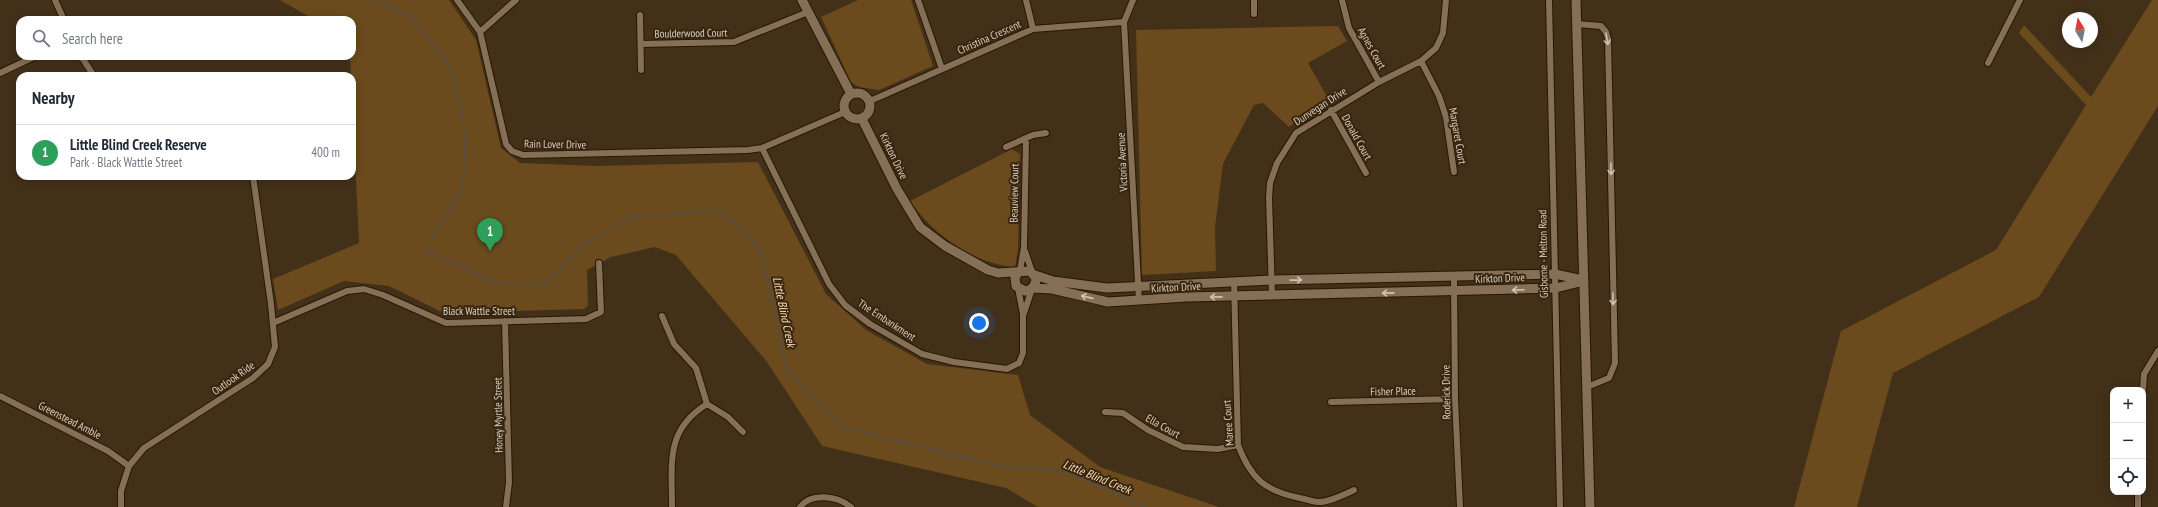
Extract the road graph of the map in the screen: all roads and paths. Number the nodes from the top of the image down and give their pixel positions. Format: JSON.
{"nodes":[{"id":1,"x":55,"y":0,"type":"edge"},
{"id":2,"x":457,"y":0,"type":"edge"},
{"id":3,"x":516,"y":0,"type":"edge"},
{"id":4,"x":802,"y":0,"type":"edge"},
{"id":5,"x":918,"y":0,"type":"edge"},
{"id":6,"x":1026,"y":0,"type":"edge"},
{"id":7,"x":1133,"y":0,"type":"edge"},
{"id":8,"x":1254,"y":0,"type":"edge"},
{"id":9,"x":1342,"y":0,"type":"edge"},
{"id":10,"x":1446,"y":0,"type":"edge"},
{"id":11,"x":1549,"y":0,"type":"edge"},
{"id":12,"x":1576,"y":0,"type":"edge"},
{"id":13,"x":2020,"y":0,"type":"edge"},
{"id":14,"x":808,"y":12,"type":"junction"},
{"id":15,"x":1254,"y":14,"type":"dead end"},
{"id":16,"x":640,"y":15,"type":"dead end"},
{"id":17,"x":62,"y":16,"type":"edge"},
{"id":18,"x":1124,"y":22,"type":"junction"},
{"id":19,"x":1577,"y":24,"type":"junction"},
{"id":20,"x":1033,"y":29,"type":"junction"},
{"id":21,"x":480,"y":32,"type":"junction"},
{"id":22,"x":641,"y":44,"type":"junction"},
{"id":23,"x":28,"y":60,"type":"edge"},
{"id":24,"x":84,"y":60,"type":"edge"},
{"id":25,"x":1421,"y":61,"type":"junction"},
{"id":26,"x":1988,"y":63,"type":"dead end"},
{"id":27,"x":942,"y":69,"type":"junction"},
{"id":28,"x":641,"y":70,"type":"dead end"},
{"id":29,"x":91,"y":72,"type":"edge"},
{"id":30,"x":0,"y":73,"type":"edge"},
{"id":31,"x":1379,"y":82,"type":"junction"},
{"id":32,"x":851,"y":94,"type":"junction"},
{"id":33,"x":870,"y":101,"type":"junction"},
{"id":34,"x":1331,"y":110,"type":"junction"},
{"id":35,"x":845,"y":112,"type":"junction"},
{"id":36,"x":862,"y":119,"type":"junction"},
{"id":37,"x":1046,"y":133,"type":"dead end"},
{"id":38,"x":1026,"y":139,"type":"junction"},
{"id":39,"x":1006,"y":147,"type":"dead end"},
{"id":40,"x":762,"y":148,"type":"junction"},
{"id":41,"x":1454,"y":172,"type":"dead end"},
{"id":42,"x":1366,"y":173,"type":"dead end"},
{"id":43,"x":254,"y":180,"type":"edge"},
{"id":44,"x":1024,"y":248,"type":"junction"},
{"id":45,"x":599,"y":263,"type":"dead end"},
{"id":46,"x":1020,"y":271,"type":"junction"},
{"id":47,"x":998,"y":272,"type":"junction"},
{"id":48,"x":1034,"y":274,"type":"junction"},
{"id":49,"x":1555,"y":274,"type":"junction"},
{"id":50,"x":1454,"y":277,"type":"junction"},
{"id":51,"x":1272,"y":280,"type":"junction"},
{"id":52,"x":1584,"y":280,"type":"junction"},
{"id":53,"x":1234,"y":281,"type":"junction"},
{"id":54,"x":1138,"y":286,"type":"junction"},
{"id":55,"x":1017,"y":287,"type":"junction"},
{"id":56,"x":1033,"y":288,"type":"junction"},
{"id":57,"x":1556,"y":288,"type":"junction"},
{"id":58,"x":1454,"y":292,"type":"junction"},
{"id":59,"x":1272,"y":295,"type":"junction"},
{"id":60,"x":1234,"y":296,"type":"junction"},
{"id":61,"x":1139,"y":301,"type":"junction"},
{"id":62,"x":1023,"y":314,"type":"junction"},
{"id":63,"x":662,"y":316,"type":"dead end"},
{"id":64,"x":505,"y":321,"type":"junction"},
{"id":65,"x":273,"y":323,"type":"junction"},
{"id":66,"x":2158,"y":350,"type":"edge"},
{"id":67,"x":1587,"y":387,"type":"junction"},
{"id":68,"x":2143,"y":387,"type":"edge"},
{"id":69,"x":0,"y":396,"type":"edge"},
{"id":70,"x":1455,"y":399,"type":"junction"},
{"id":71,"x":1331,"y":402,"type":"dead end"},
{"id":72,"x":707,"y":404,"type":"junction"},
{"id":73,"x":1105,"y":412,"type":"dead end"},
{"id":74,"x":743,"y":432,"type":"dead end"},
{"id":75,"x":1238,"y":445,"type":"junction"},
{"id":76,"x":129,"y":466,"type":"junction"},
{"id":77,"x":1354,"y":490,"type":"dead end"},
{"id":78,"x":2138,"y":495,"type":"edge"},
{"id":79,"x":121,"y":507,"type":"edge"},
{"id":80,"x":506,"y":507,"type":"edge"},
{"id":81,"x":672,"y":507,"type":"edge"},
{"id":82,"x":800,"y":507,"type":"edge"},
{"id":83,"x":851,"y":507,"type":"edge"},
{"id":84,"x":1460,"y":507,"type":"edge"},
{"id":85,"x":1560,"y":507,"type":"edge"},
{"id":86,"x":1590,"y":507,"type":"edge"},
{"id":87,"x":2138,"y":507,"type":"edge"}],
"edges":[{"from":1,"to":17,"type":"street"},
{"from":2,"to":21,"type":"street","name":"Rain Lover Drive"},
{"from":3,"to":21,"type":"street"},
{"from":4,"to":14,"type":"street"},
{"from":5,"to":27,"type":"street"},
{"from":6,"to":20,"type":"street"},
{"from":7,"to":18,"type":"street"},
{"from":8,"to":15,"type":"street"},
{"from":9,"to":31,"type":"street","name":"Agnes Court"},
{"from":10,"to":25,"type":"street","name":"Dunvegan Drive"},
{"from":11,"to":49,"type":"street","name":"Gisborne - Melton Road"},
{"from":12,"to":19,"type":"street"},
{"from":13,"to":26,"type":"street"},
{"from":14,"to":22,"type":"street","name":"Boulderwood Court"},
{"from":14,"to":32,"type":"street"},
{"from":16,"to":22,"type":"street","name":"Boulderwood Court"},
{"from":18,"to":20,"type":"street","name":"Christina Crescent"},
{"from":18,"to":54,"type":"street","name":"Victoria Avenue"},
{"from":19,"to":52,"type":"street"},
{"from":19,"to":67,"type":"street","one_way":true},
{"from":20,"to":27,"type":"street","name":"Christina Crescent"},
{"from":21,"to":40,"type":"street","name":"Rain Lover Drive"},
{"from":22,"to":28,"type":"street","name":"Boulderwood Court"},
{"from":23,"to":30,"type":"street"},
{"from":24,"to":29,"type":"street"},
{"from":25,"to":31,"type":"street","name":"Dunvegan Drive"},
{"from":25,"to":41,"type":"street","name":"Margaret Court"},
{"from":27,"to":33,"type":"street","name":"Christina Crescent"},
{"from":31,"to":34,"type":"street","name":"Dunvegan Drive"},
{"from":32,"to":33,"type":"street"},
{"from":32,"to":35,"type":"street"},
{"from":33,"to":36,"type":"street"},
{"from":34,"to":42,"type":"street","name":"Donald Court"},
{"from":34,"to":51,"type":"street","name":"Dunvegan Drive"},
{"from":35,"to":36,"type":"street"},
{"from":35,"to":40,"type":"street"},
{"from":36,"to":47,"type":"street","name":"Kirkton Drive"},
{"from":37,"to":38,"type":"street"},
{"from":38,"to":39,"type":"street"},
{"from":38,"to":44,"type":"street","name":"Beauview Court"},
{"from":40,"to":62,"type":"street","name":"The Embankment"},
{"from":43,"to":65,"type":"street","name":"Outlook Ride"},
{"from":44,"to":46,"type":"street","name":"Beauview Court"},
{"from":44,"to":48,"type":"street","name":"Beauview Court"},
{"from":45,"to":64,"type":"street","name":"Black Wattle Street"},
{"from":46,"to":47,"type":"street","name":"Kirkton Drive"},
{"from":46,"to":48,"type":"street"},
{"from":46,"to":55,"type":"street"},
{"from":47,"to":55,"type":"street","name":"Kirkton Drive"},
{"from":48,"to":54,"type":"street","name":"Kirkton Drive"},
{"from":48,"to":56,"type":"street"},
{"from":49,"to":50,"type":"street","name":"Kirkton Drive"},
{"from":49,"to":52,"type":"street","name":"Kirkton Drive"},
{"from":49,"to":57,"type":"street","name":"Gisborne - Melton Road"},
{"from":51,"to":50,"type":"street","name":"Kirkton Drive","one_way":true},
{"from":50,"to":58,"type":"street","name":"Roderick Drive"},
{"from":51,"to":53,"type":"street","name":"Kirkton Drive"},
{"from":51,"to":59,"type":"street","name":"Dunvegan Drive"},
{"from":52,"to":57,"type":"street","name":"Kirkton Drive"},
{"from":52,"to":67,"type":"street"},
{"from":53,"to":54,"type":"street","name":"Kirkton Drive"},
{"from":53,"to":60,"type":"street","name":"Maree Court"},
{"from":54,"to":61,"type":"street","name":"Victoria Avenue"},
{"from":55,"to":56,"type":"street"},
{"from":55,"to":62,"type":"street","name":"The Embankment"},
{"from":61,"to":56,"type":"street","name":"Kirkton Drive","one_way":true},
{"from":56,"to":62,"type":"street","name":"The Embankment"},
{"from":57,"to":58,"type":"street","name":"Kirkton Drive","one_way":true},
{"from":57,"to":85,"type":"street","name":"Gisborne - Melton Road"},
{"from":58,"to":59,"type":"street","name":"Kirkton Drive","one_way":true},
{"from":58,"to":70,"type":"street","name":"Roderick Drive"},
{"from":59,"to":60,"type":"street","name":"Kirkton Drive"},
{"from":60,"to":61,"type":"street","name":"Kirkton Drive","one_way":true},
{"from":60,"to":75,"type":"street","name":"Maree Court"},
{"from":63,"to":72,"type":"street"},
{"from":64,"to":65,"type":"street","name":"Black Wattle Street"},
{"from":64,"to":80,"type":"street","name":"Honey Myrtle Street"},
{"from":65,"to":76,"type":"street","name":"Outlook Ride"},
{"from":66,"to":68,"type":"street"},
{"from":67,"to":86,"type":"street"},
{"from":69,"to":76,"type":"street","name":"Greenstead Amble"},
{"from":70,"to":71,"type":"street","name":"Fisher Place"},
{"from":70,"to":84,"type":"street","name":"Roderick Drive"},
{"from":72,"to":74,"type":"street"},
{"from":72,"to":81,"type":"street"},
{"from":73,"to":75,"type":"street","name":"Ella Court"},
{"from":75,"to":77,"type":"street","name":"Maree Court"},
{"from":76,"to":79,"type":"street","name":"Outlook Ride"},
{"from":78,"to":87,"type":"street"},
{"from":82,"to":83,"type":"street"}]}
